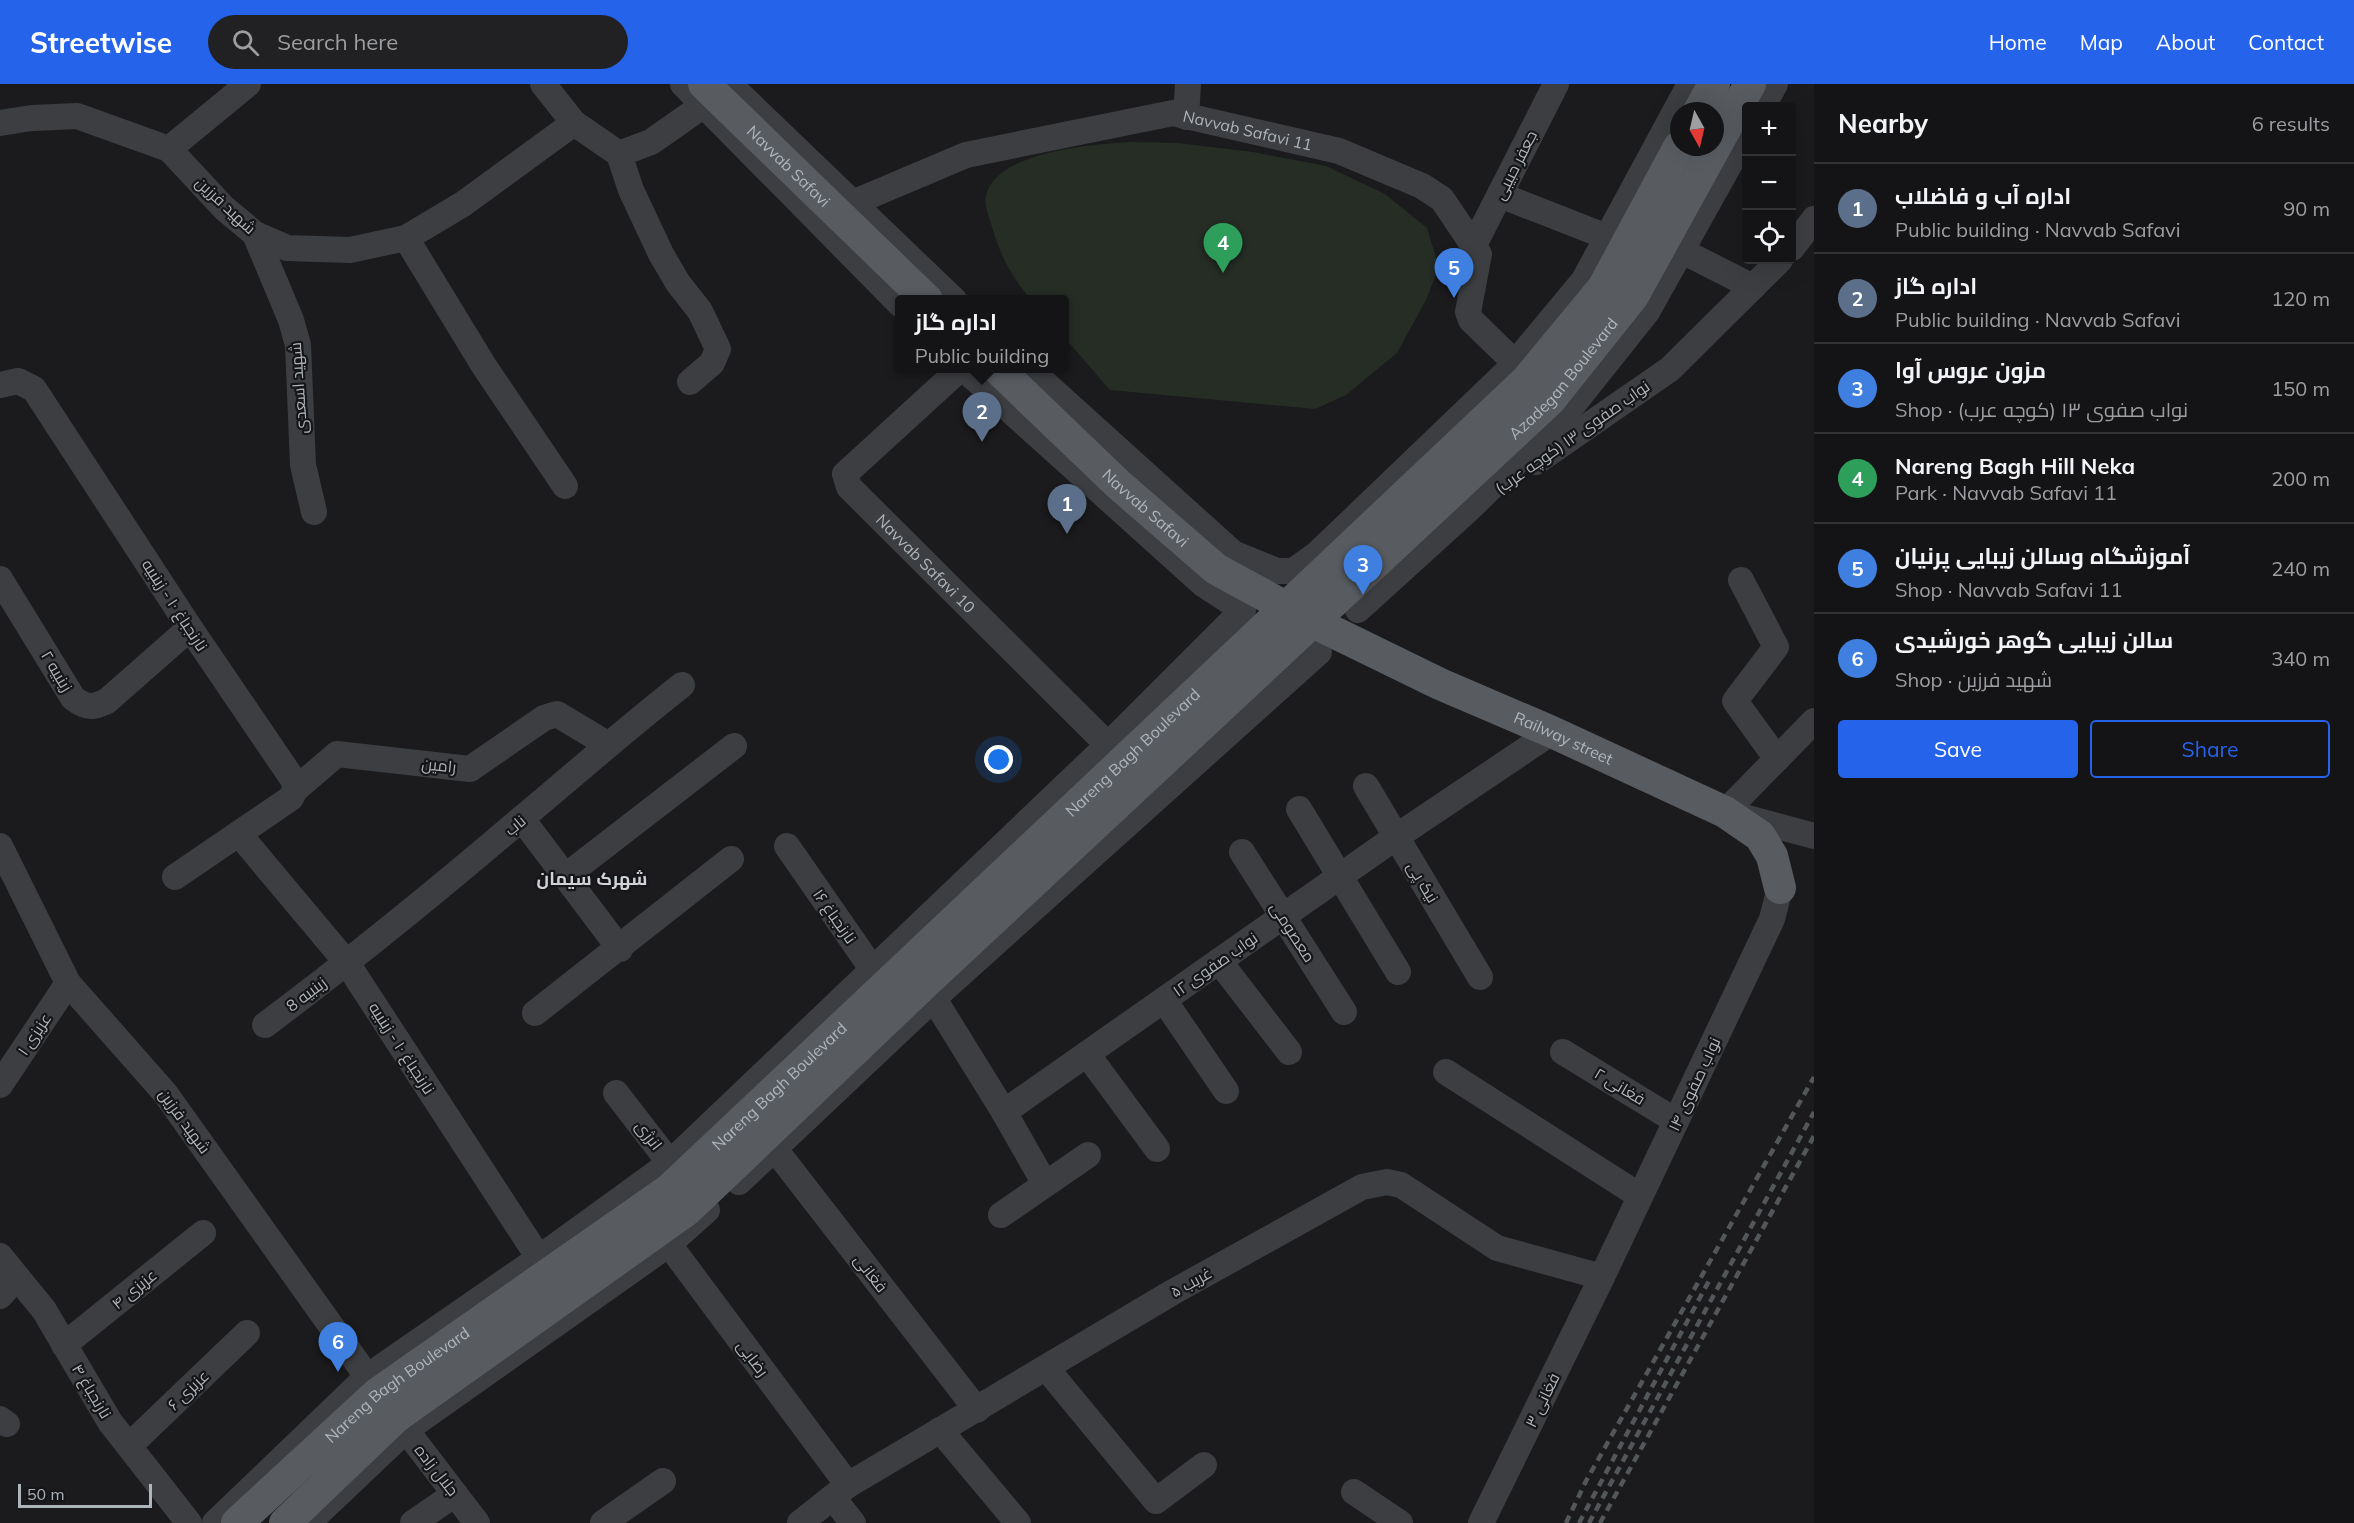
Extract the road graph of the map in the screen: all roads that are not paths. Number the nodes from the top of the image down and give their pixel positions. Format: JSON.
{"nodes":[{"id":1,"x":248,"y":84,"type":"edge"},
{"id":2,"x":543,"y":84,"type":"edge"},
{"id":3,"x":683,"y":84,"type":"edge"},
{"id":4,"x":1188,"y":84,"type":"edge"},
{"id":5,"x":1556,"y":84,"type":"edge"},
{"id":6,"x":1690,"y":84,"type":"edge"},
{"id":7,"x":1714,"y":84,"type":"edge"},
{"id":8,"x":1750,"y":84,"type":"edge"},
{"id":9,"x":1775,"y":84,"type":"edge"},
{"id":10,"x":719,"y":90,"type":"edge"},
{"id":11,"x":1704,"y":102,"type":"edge"},
{"id":12,"x":1765,"y":102,"type":"edge"},
{"id":13,"x":1186,"y":117,"type":"junction"},
{"id":14,"x":1,"y":121,"type":"edge"},
{"id":15,"x":574,"y":123,"type":"junction"},
{"id":16,"x":1742,"y":142,"type":"edge"},
{"id":17,"x":169,"y":149,"type":"junction"},
{"id":18,"x":619,"y":154,"type":"junction"},
{"id":19,"x":1673,"y":156,"type":"edge"},
{"id":20,"x":1500,"y":195,"type":"junction"},
{"id":21,"x":844,"y":206,"type":"junction"},
{"id":22,"x":1814,"y":219,"type":"edge"},
{"id":23,"x":255,"y":234,"type":"junction"},
{"id":24,"x":406,"y":237,"type":"junction"},
{"id":25,"x":1618,"y":238,"type":"junction"},
{"id":26,"x":1474,"y":245,"type":"junction"},
{"id":27,"x":1802,"y":247,"type":"edge"},
{"id":28,"x":1684,"y":252,"type":"dead end"},
{"id":29,"x":1776,"y":264,"type":"edge"},
{"id":30,"x":1752,"y":287,"type":"junction"},
{"id":31,"x":923,"y":295,"type":"edge"},
{"id":32,"x":948,"y":295,"type":"edge"},
{"id":33,"x":895,"y":298,"type":"edge"},
{"id":34,"x":1509,"y":357,"type":"dead end"},
{"id":35,"x":958,"y":373,"type":"edge"},
{"id":36,"x":966,"y":373,"type":"edge"},
{"id":37,"x":1001,"y":373,"type":"edge"},
{"id":38,"x":1032,"y":373,"type":"edge"},
{"id":39,"x":690,"y":382,"type":"dead end"},
{"id":40,"x":0,"y":385,"type":"edge"},
{"id":41,"x":565,"y":486,"type":"dead end"},
{"id":42,"x":1467,"y":511,"type":"junction"},
{"id":43,"x":314,"y":512,"type":"dead end"},
{"id":44,"x":0,"y":579,"type":"edge"},
{"id":45,"x":1741,"y":580,"type":"dead end"},
{"id":46,"x":1352,"y":601,"type":"junction"},
{"id":47,"x":1286,"y":606,"type":"junction"},
{"id":48,"x":190,"y":628,"type":"junction"},
{"id":49,"x":1316,"y":637,"type":"junction"},
{"id":50,"x":682,"y":685,"type":"dead end"},
{"id":51,"x":1814,"y":721,"type":"edge"},
{"id":52,"x":1552,"y":732,"type":"junction"},
{"id":53,"x":607,"y":744,"type":"junction"},
{"id":54,"x":734,"y":746,"type":"dead end"},
{"id":55,"x":1116,"y":753,"type":"junction"},
{"id":56,"x":1777,"y":759,"type":"junction"},
{"id":57,"x":1366,"y":786,"type":"dead end"},
{"id":58,"x":295,"y":790,"type":"junction"},
{"id":59,"x":1299,"y":809,"type":"dead end"},
{"id":60,"x":1725,"y":812,"type":"junction"},
{"id":61,"x":522,"y":819,"type":"junction"},
{"id":62,"x":239,"y":834,"type":"junction"},
{"id":63,"x":1814,"y":836,"type":"edge"},
{"id":64,"x":1396,"y":837,"type":"junction"},
{"id":65,"x":0,"y":846,"type":"edge"},
{"id":66,"x":787,"y":846,"type":"dead end"},
{"id":67,"x":1242,"y":852,"type":"dead end"},
{"id":68,"x":731,"y":859,"type":"dead end"},
{"id":69,"x":567,"y":875,"type":"junction"},
{"id":70,"x":1340,"y":876,"type":"junction"},
{"id":71,"x":175,"y":877,"type":"dead end"},
{"id":72,"x":1780,"y":888,"type":"joint"},
{"id":73,"x":1283,"y":916,"type":"junction"},
{"id":74,"x":620,"y":949,"type":"junction"},
{"id":75,"x":1219,"y":961,"type":"junction"},
{"id":76,"x":347,"y":963,"type":"junction"},
{"id":77,"x":1398,"y":972,"type":"dead end"},
{"id":78,"x":1480,"y":977,"type":"dead end"},
{"id":79,"x":878,"y":978,"type":"junction"},
{"id":80,"x":68,"y":982,"type":"junction"},
{"id":81,"x":929,"y":991,"type":"junction"},
{"id":82,"x":1164,"y":1000,"type":"junction"},
{"id":83,"x":1344,"y":1012,"type":"dead end"},
{"id":84,"x":535,"y":1013,"type":"dead end"},
{"id":85,"x":266,"y":1025,"type":"dead end"},
{"id":86,"x":1288,"y":1052,"type":"dead end"},
{"id":87,"x":1563,"y":1052,"type":"dead end"},
{"id":88,"x":1087,"y":1054,"type":"junction"},
{"id":89,"x":1446,"y":1072,"type":"dead end"},
{"id":90,"x":0,"y":1085,"type":"edge"},
{"id":91,"x":1226,"y":1091,"type":"dead end"},
{"id":92,"x":616,"y":1093,"type":"dead end"},
{"id":93,"x":1004,"y":1112,"type":"junction"},
{"id":94,"x":1676,"y":1121,"type":"junction"},
{"id":95,"x":761,"y":1133,"type":"junction"},
{"id":96,"x":1157,"y":1149,"type":"dead end"},
{"id":97,"x":1088,"y":1155,"type":"dead end"},
{"id":98,"x":676,"y":1170,"type":"junction"},
{"id":99,"x":1045,"y":1184,"type":"junction"},
{"id":100,"x":1641,"y":1196,"type":"junction"},
{"id":101,"x":1001,"y":1215,"type":"dead end"},
{"id":102,"x":203,"y":1233,"type":"dead end"},
{"id":103,"x":664,"y":1238,"type":"junction"},
{"id":104,"x":0,"y":1256,"type":"edge"},
{"id":105,"x":544,"y":1266,"type":"junction"},
{"id":106,"x":17,"y":1277,"type":"junction"},
{"id":107,"x":1602,"y":1277,"type":"junction"},
{"id":108,"x":0,"y":1296,"type":"edge"},
{"id":109,"x":247,"y":1334,"type":"dead end"},
{"id":110,"x":64,"y":1345,"type":"junction"},
{"id":111,"x":1047,"y":1369,"type":"junction"},
{"id":112,"x":373,"y":1385,"type":"junction"},
{"id":113,"x":977,"y":1410,"type":"junction"},
{"id":114,"x":401,"y":1424,"type":"junction"},
{"id":115,"x":940,"y":1430,"type":"junction"},
{"id":116,"x":129,"y":1446,"type":"junction"},
{"id":117,"x":1204,"y":1465,"type":"dead end"},
{"id":118,"x":663,"y":1481,"type":"dead end"},
{"id":119,"x":840,"y":1491,"type":"junction"},
{"id":120,"x":1353,"y":1492,"type":"dead end"},
{"id":121,"x":455,"y":1494,"type":"junction"},
{"id":122,"x":189,"y":1523,"type":"edge"},
{"id":123,"x":215,"y":1523,"type":"edge"},
{"id":124,"x":237,"y":1523,"type":"edge"},
{"id":125,"x":285,"y":1523,"type":"edge"},
{"id":126,"x":308,"y":1523,"type":"edge"},
{"id":127,"x":413,"y":1523,"type":"edge"},
{"id":128,"x":477,"y":1523,"type":"edge"},
{"id":129,"x":603,"y":1523,"type":"edge"},
{"id":130,"x":800,"y":1523,"type":"edge"},
{"id":131,"x":853,"y":1523,"type":"edge"},
{"id":132,"x":1018,"y":1523,"type":"edge"},
{"id":133,"x":1400,"y":1523,"type":"edge"},
{"id":134,"x":1482,"y":1523,"type":"edge"}],
"edges":[{"from":1,"to":17,"type":"street"},
{"from":2,"to":15,"type":"street"},
{"from":3,"to":10,"type":"street"},
{"from":4,"to":13,"type":"street"},
{"from":5,"to":20,"type":"street","name":"جعفر حبیبی"},
{"from":6,"to":25,"type":"street"},
{"from":7,"to":11,"type":"main road"},
{"from":8,"to":46,"type":"main road","name":"Azadegan Boulevard"},
{"from":9,"to":12,"type":"street"},
{"from":10,"to":18,"type":"street"},
{"from":10,"to":21,"type":"main road","name":"Navvab Safavi"},
{"from":10,"to":33,"type":"street"},
{"from":13,"to":21,"type":"street","name":"Navvab Safavi 11"},
{"from":13,"to":26,"type":"street","name":"Navvab Safavi 11"},
{"from":14,"to":17,"type":"street","name":"شهید فرزین"},
{"from":15,"to":18,"type":"street"},
{"from":15,"to":24,"type":"street","name":"شهید فرزین"},
{"from":16,"to":42,"type":"street"},
{"from":17,"to":23,"type":"street","name":"شهید فرزین"},
{"from":18,"to":39,"type":"street"},
{"from":19,"to":25,"type":"main road","name":"Azadegan Boulevard"},
{"from":20,"to":25,"type":"street"},
{"from":20,"to":26,"type":"street","name":"جعفر حبیبی"},
{"from":21,"to":31,"type":"main road","name":"Navvab Safavi"},
{"from":21,"to":32,"type":"street"},
{"from":22,"to":27,"type":"street"},
{"from":23,"to":24,"type":"street","name":"شهید فرزین"},
{"from":23,"to":43,"type":"street","name":"شهید اسعدی"},
{"from":24,"to":41,"type":"street"},
{"from":25,"to":38,"type":"street"},
{"from":25,"to":47,"type":"main road","name":"Azadegan Boulevard"},
{"from":26,"to":34,"type":"street"},
{"from":28,"to":30,"type":"street"},
{"from":29,"to":30,"type":"street","name":"نواب صفوی ۱۳ (کوچه عرب)"},
{"from":30,"to":42,"type":"street","name":"نواب صفوی ۱۳ (کوچه عرب)"},
{"from":35,"to":55,"type":"street","name":"Navvab Safavi 10"},
{"from":36,"to":55,"type":"street"},
{"from":37,"to":47,"type":"main road","name":"Navvab Safavi"},
{"from":40,"to":48,"type":"street","name":"نارنجباغ ۱۰ - زینبیه"},
{"from":42,"to":46,"type":"street","name":"نواب صفوی ۱۳ (کوچه عرب)"},
{"from":44,"to":48,"type":"street","name":"زینبیه ۲"},
{"from":45,"to":56,"type":"street"},
{"from":46,"to":49,"type":"main road","name":"Azadegan Boulevard"},
{"from":47,"to":49,"type":"main road","name":"Navvab Safavi"},
{"from":47,"to":55,"type":"main road","name":"Nareng Bagh Boulevard"},
{"from":48,"to":58,"type":"street","name":"نارنجباغ ۱۰ - زینبیه"},
{"from":49,"to":52,"type":"main road","name":"Railway street"},
{"from":49,"to":81,"type":"main road","name":"Nareng Bagh Boulevard"},
{"from":50,"to":53,"type":"street","name":"ناب"},
{"from":51,"to":56,"type":"street"},
{"from":52,"to":60,"type":"main road","name":"Railway street"},
{"from":52,"to":64,"type":"street","name":"نواب صفوی ۱۲"},
{"from":53,"to":58,"type":"street","name":"رامین"},
{"from":53,"to":61,"type":"street","name":"ناب"},
{"from":54,"to":69,"type":"street"},
{"from":55,"to":79,"type":"main road","name":"Nareng Bagh Boulevard"},
{"from":56,"to":60,"type":"street"},
{"from":57,"to":64,"type":"street","name":"نیک پی"},
{"from":58,"to":62,"type":"street"},
{"from":59,"to":70,"type":"street"},
{"from":60,"to":63,"type":"street"},
{"from":60,"to":72,"type":"main road","name":"Railway street"},
{"from":61,"to":69,"type":"street"},
{"from":61,"to":76,"type":"street","name":"ناب"},
{"from":62,"to":71,"type":"street"},
{"from":62,"to":76,"type":"street","name":"نارنجباغ ۱۰ - زینبیه"},
{"from":64,"to":70,"type":"street","name":"نواب صفوی ۱۲"},
{"from":64,"to":78,"type":"street","name":"نیک پی"},
{"from":65,"to":80,"type":"street","name":"شهید فرزین"},
{"from":66,"to":79,"type":"street","name":"نارنجباغ ۱۶"},
{"from":67,"to":73,"type":"street","name":"معصومی"},
{"from":68,"to":74,"type":"street"},
{"from":69,"to":74,"type":"street"},
{"from":70,"to":73,"type":"street","name":"نواب صفوی ۱۲"},
{"from":70,"to":77,"type":"street"},
{"from":72,"to":94,"type":"street","name":"نواب صفوی ۱۴"},
{"from":73,"to":75,"type":"street","name":"نواب صفوی ۱۲"},
{"from":73,"to":83,"type":"street","name":"معصومی"},
{"from":74,"to":84,"type":"street"},
{"from":75,"to":82,"type":"street","name":"نواب صفوی ۱۲"},
{"from":75,"to":86,"type":"street"},
{"from":76,"to":85,"type":"street","name":"زینبیه 8"},
{"from":76,"to":105,"type":"street","name":"نارنجباغ ۱۰ - زینبیه"},
{"from":79,"to":95,"type":"main road","name":"Nareng Bagh Boulevard"},
{"from":79,"to":98,"type":"street"},
{"from":80,"to":90,"type":"street","name":"عزیزی ۱"},
{"from":80,"to":112,"type":"street","name":"شهید فرزین"},
{"from":81,"to":93,"type":"street"},
{"from":81,"to":95,"type":"main road","name":"Nareng Bagh Boulevard"},
{"from":82,"to":88,"type":"street","name":"نواب صفوی ۱۲"},
{"from":82,"to":91,"type":"street"},
{"from":87,"to":94,"type":"street","name":"فغانی ۲"},
{"from":88,"to":93,"type":"street","name":"نواب صفوی ۱۲"},
{"from":88,"to":96,"type":"street"},
{"from":89,"to":100,"type":"street"},
{"from":92,"to":98,"type":"street","name":"انرژی"},
{"from":93,"to":99,"type":"street"},
{"from":94,"to":100,"type":"street","name":"نواب صفوی ۱۴"},
{"from":95,"to":98,"type":"main road","name":"Nareng Bagh Boulevard"},
{"from":95,"to":103,"type":"main road","name":"Nareng Bagh Boulevard"},
{"from":95,"to":113,"type":"street","name":"فغانی"},
{"from":97,"to":99,"type":"street"},
{"from":98,"to":105,"type":"main road","name":"Nareng Bagh Boulevard"},
{"from":99,"to":101,"type":"street"},
{"from":100,"to":107,"type":"street","name":"نواب صفوی ۱۴"},
{"from":102,"to":110,"type":"street","name":"عزیزی ۴"},
{"from":103,"to":114,"type":"main road","name":"Nareng Bagh Boulevard"},
{"from":103,"to":119,"type":"street","name":"رضایی"},
{"from":104,"to":106,"type":"street","name":"نارنجباغ ۴"},
{"from":105,"to":112,"type":"main road","name":"Nareng Bagh Boulevard"},
{"from":106,"to":108,"type":"street"},
{"from":106,"to":110,"type":"street","name":"نارنجباغ ۴"},
{"from":107,"to":111,"type":"street","name":"غریب ۵"},
{"from":107,"to":134,"type":"street","name":"فغانی ۳"},
{"from":109,"to":116,"type":"street","name":"عزیزی ۶"},
{"from":110,"to":116,"type":"street","name":"نارنجباغ ۴"},
{"from":111,"to":113,"type":"street","name":"غریب ۵"},
{"from":111,"to":117,"type":"street"},
{"from":112,"to":114,"type":"street","name":"شهید فرزین"},
{"from":112,"to":123,"type":"street"},
{"from":112,"to":124,"type":"main road","name":"Nareng Bagh Boulevard"},
{"from":113,"to":115,"type":"street","name":"غریب ۵"},
{"from":114,"to":121,"type":"street","name":"جلال زاده"},
{"from":114,"to":125,"type":"main road","name":"Nareng Bagh Boulevard"},
{"from":114,"to":126,"type":"street"},
{"from":115,"to":119,"type":"street","name":"غریب ۵"},
{"from":115,"to":132,"type":"street"},
{"from":116,"to":122,"type":"street","name":"نارنجباغ ۴"},
{"from":118,"to":129,"type":"street"},
{"from":119,"to":130,"type":"street","name":"غریب ۵"},
{"from":119,"to":131,"type":"street","name":"رضایی"},
{"from":120,"to":133,"type":"street"},
{"from":121,"to":127,"type":"street"},
{"from":121,"to":128,"type":"street","name":"جلال زاده"}]}
